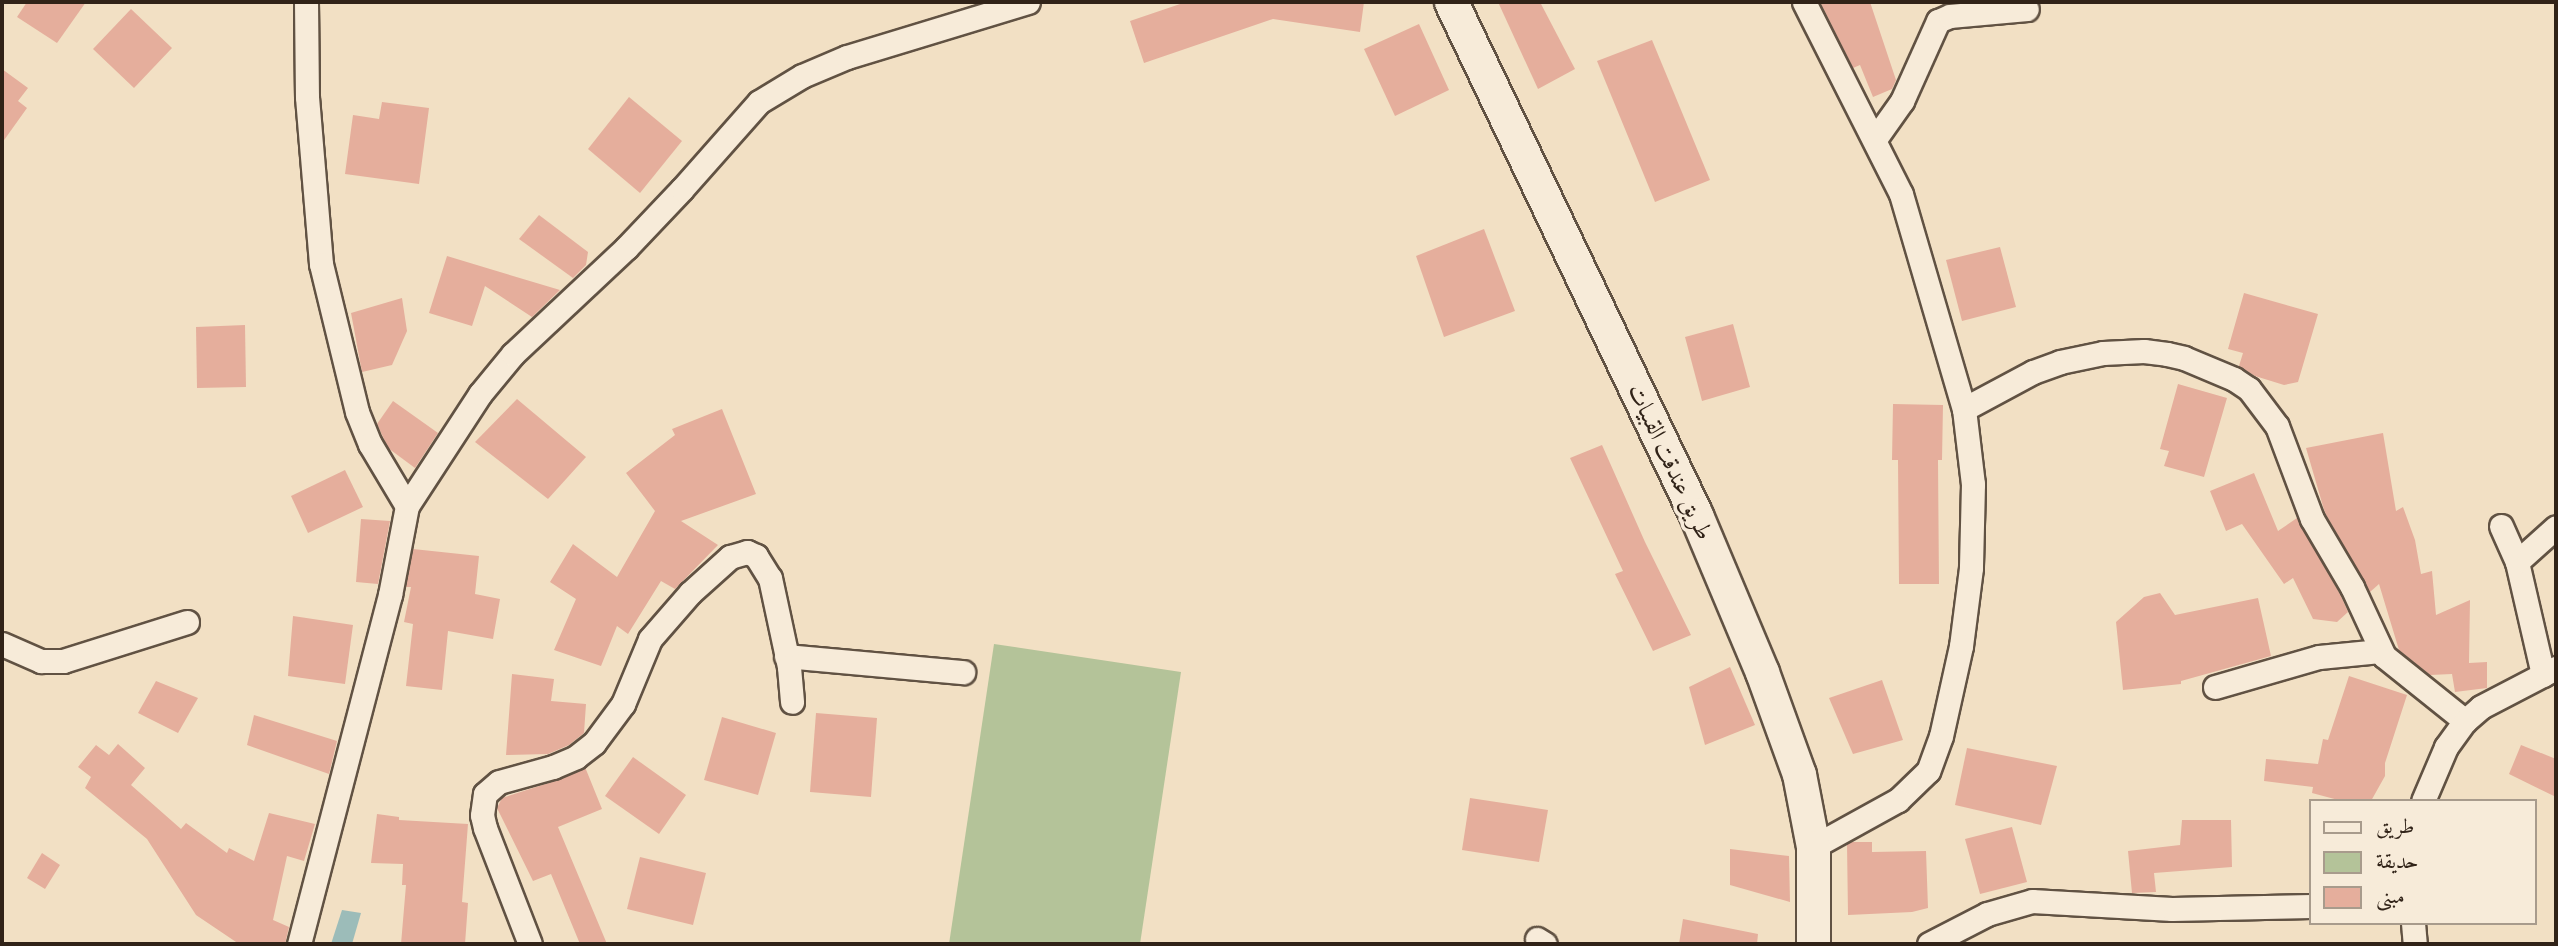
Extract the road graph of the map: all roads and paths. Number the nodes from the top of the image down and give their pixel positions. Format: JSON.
{"nodes":[{"id":1,"x":306,"y":2,"type":"edge"},
{"id":2,"x":1028,"y":2,"type":"edge"},
{"id":3,"x":1451,"y":2,"type":"edge"},
{"id":4,"x":1804,"y":2,"type":"edge"},
{"id":5,"x":2027,"y":9,"type":"dead end"},
{"id":6,"x":1875,"y":139,"type":"junction"},
{"id":7,"x":1964,"y":409,"type":"junction"},
{"id":8,"x":407,"y":506,"type":"junction"},
{"id":9,"x":2501,"y":526,"type":"dead end"},
{"id":10,"x":2556,"y":527,"type":"edge"},
{"id":11,"x":2517,"y":562,"type":"junction"},
{"id":12,"x":187,"y":622,"type":"dead end"},
{"id":13,"x":2,"y":644,"type":"edge"},
{"id":14,"x":2380,"y":651,"type":"junction"},
{"id":15,"x":786,"y":656,"type":"junction"},
{"id":16,"x":2550,"y":671,"type":"edge"},
{"id":17,"x":963,"y":672,"type":"dead end"},
{"id":18,"x":2215,"y":687,"type":"dead end"},
{"id":19,"x":792,"y":702,"type":"dead end"},
{"id":20,"x":2465,"y":721,"type":"junction"},
{"id":21,"x":2424,"y":799,"type":"edge"},
{"id":22,"x":1813,"y":847,"type":"junction"},
{"id":23,"x":2310,"y":905,"type":"edge"},
{"id":24,"x":2413,"y":925,"type":"edge"},
{"id":25,"x":299,"y":944,"type":"edge"},
{"id":26,"x":530,"y":944,"type":"edge"},
{"id":27,"x":1813,"y":944,"type":"edge"},
{"id":28,"x":1929,"y":944,"type":"edge"},
{"id":29,"x":2415,"y":944,"type":"edge"}],
"edges":[{"from":1,"to":8,"type":"street"},
{"from":2,"to":8,"type":"street"},
{"from":3,"to":22,"type":"main road","name":"طريق عندقت القبيات"},
{"from":4,"to":6,"type":"street"},
{"from":5,"to":6,"type":"street"},
{"from":6,"to":7,"type":"street"},
{"from":7,"to":14,"type":"street"},
{"from":7,"to":22,"type":"street"},
{"from":8,"to":25,"type":"street"},
{"from":9,"to":11,"type":"street"},
{"from":10,"to":11,"type":"street"},
{"from":11,"to":16,"type":"street"},
{"from":12,"to":13,"type":"street"},
{"from":14,"to":18,"type":"street"},
{"from":14,"to":20,"type":"street"},
{"from":15,"to":17,"type":"street"},
{"from":15,"to":19,"type":"street"},
{"from":15,"to":26,"type":"street"},
{"from":16,"to":20,"type":"street"},
{"from":20,"to":21,"type":"street"},
{"from":22,"to":27,"type":"main road","name":"طريق عندقت القبيات"},
{"from":23,"to":28,"type":"street"},
{"from":24,"to":29,"type":"street"}]}
